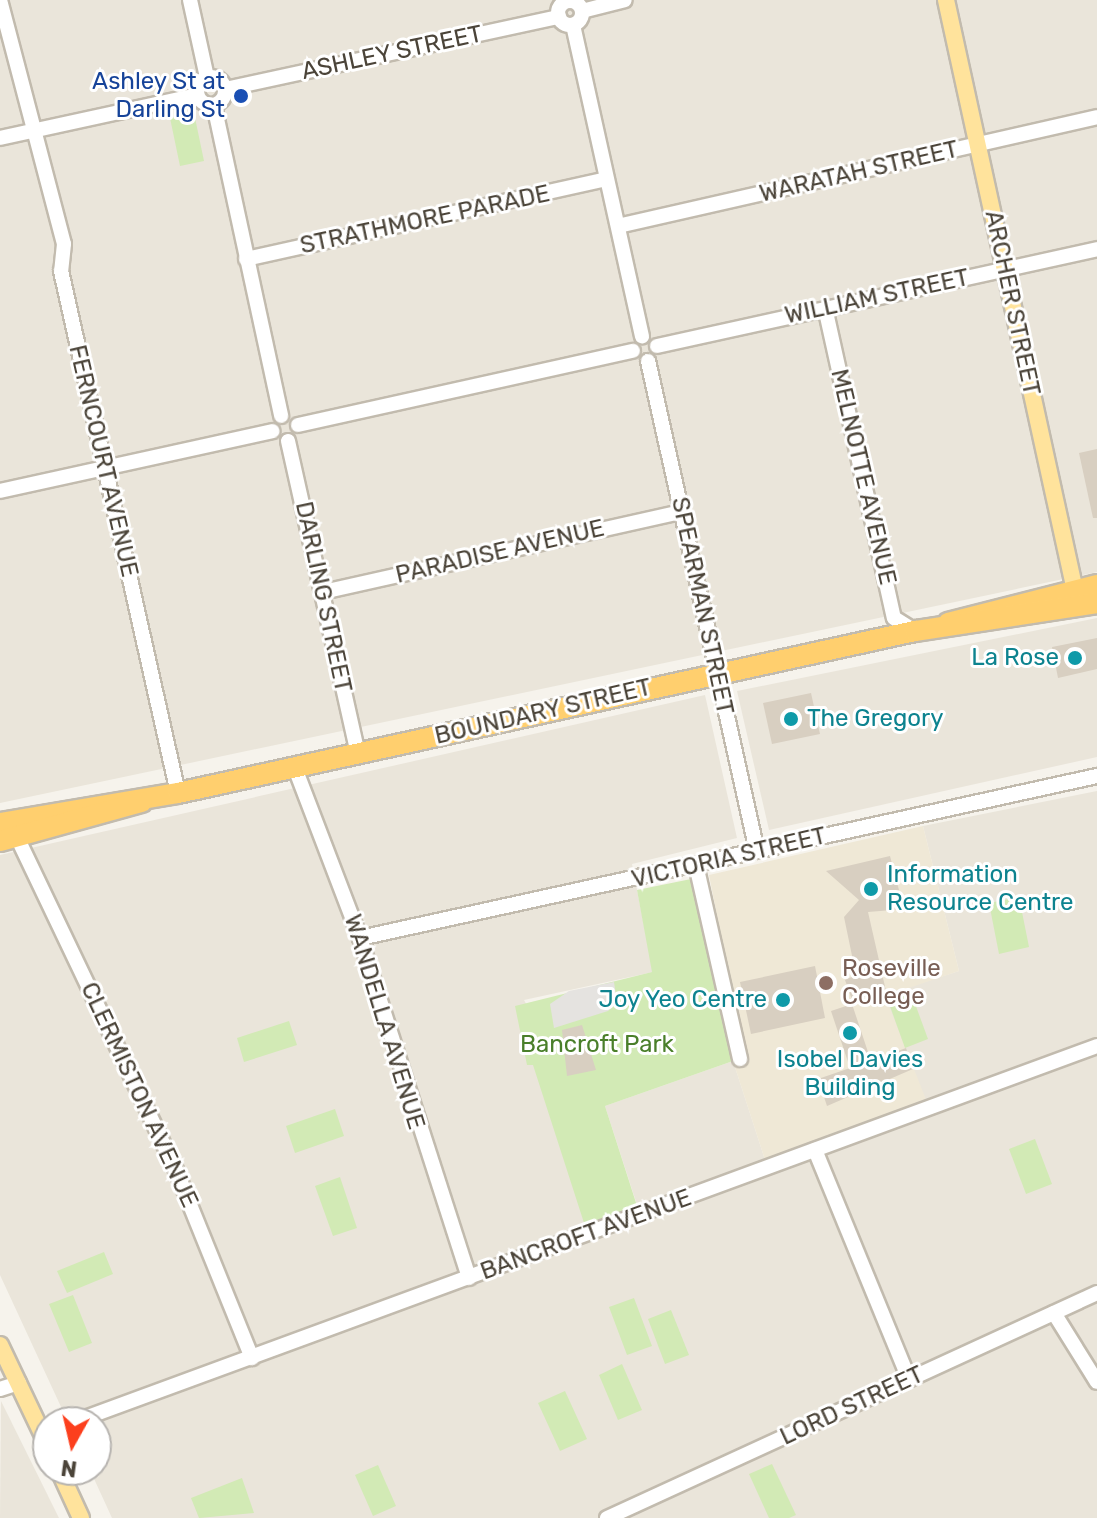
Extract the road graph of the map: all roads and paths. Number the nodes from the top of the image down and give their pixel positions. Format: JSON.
{"nodes":[{"id":1,"x":0,"y":0,"type":"edge"},
{"id":2,"x":190,"y":0,"type":"edge"},
{"id":3,"x":625,"y":0,"type":"edge"},
{"id":4,"x":946,"y":0,"type":"edge"},
{"id":5,"x":566,"y":1,"type":"edge"},
{"id":6,"x":582,"y":11,"type":"junction"},
{"id":7,"x":559,"y":17,"type":"junction"},
{"id":8,"x":573,"y":25,"type":"junction"},
{"id":9,"x":207,"y":77,"type":"junction"},
{"id":10,"x":225,"y":89,"type":"junction"},
{"id":11,"x":197,"y":95,"type":"junction"},
{"id":12,"x":214,"y":105,"type":"junction"},
{"id":13,"x":1097,"y":117,"type":"edge"},
{"id":14,"x":34,"y":131,"type":"junction"},
{"id":15,"x":0,"y":138,"type":"edge"},
{"id":16,"x":977,"y":145,"type":"junction"},
{"id":17,"x":603,"y":180,"type":"junction"},
{"id":18,"x":622,"y":225,"type":"junction"},
{"id":19,"x":1097,"y":249,"type":"edge"},
{"id":20,"x":246,"y":259,"type":"junction"},
{"id":21,"x":1005,"y":270,"type":"junction"},
{"id":22,"x":826,"y":312,"type":"junction"},
{"id":23,"x":642,"y":336,"type":"junction"},
{"id":24,"x":657,"y":346,"type":"junction"},
{"id":25,"x":633,"y":351,"type":"junction"},
{"id":26,"x":648,"y":361,"type":"junction"},
{"id":27,"x":281,"y":416,"type":"junction"},
{"id":28,"x":298,"y":425,"type":"junction"},
{"id":29,"x":272,"y":431,"type":"junction"},
{"id":30,"x":288,"y":441,"type":"junction"},
{"id":31,"x":105,"y":468,"type":"junction"},
{"id":32,"x":0,"y":491,"type":"edge"},
{"id":33,"x":677,"y":513,"type":"junction"},
{"id":34,"x":1097,"y":585,"type":"edge"},
{"id":35,"x":323,"y":592,"type":"junction"},
{"id":36,"x":1083,"y":600,"type":"edge"},
{"id":37,"x":915,"y":631,"type":"junction"},
{"id":38,"x":717,"y":674,"type":"junction"},
{"id":39,"x":358,"y":754,"type":"junction"},
{"id":40,"x":295,"y":768,"type":"junction"},
{"id":41,"x":1097,"y":776,"type":"edge"},
{"id":42,"x":178,"y":793,"type":"junction"},
{"id":43,"x":150,"y":798,"type":"junction"},
{"id":44,"x":0,"y":823,"type":"edge"},
{"id":45,"x":9,"y":839,"type":"edge"},
{"id":46,"x":757,"y":851,"type":"junction"},
{"id":47,"x":696,"y":865,"type":"junction"},
{"id":48,"x":360,"y":938,"type":"junction"},
{"id":49,"x":1097,"y":1046,"type":"edge"},
{"id":50,"x":740,"y":1059,"type":"dead end"},
{"id":51,"x":815,"y":1150,"type":"junction"},
{"id":52,"x":469,"y":1278,"type":"junction"},
{"id":53,"x":1097,"y":1293,"type":"edge"},
{"id":54,"x":1054,"y":1313,"type":"junction"},
{"id":55,"x":0,"y":1345,"type":"edge"},
{"id":56,"x":252,"y":1358,"type":"junction"},
{"id":57,"x":909,"y":1379,"type":"junction"},
{"id":58,"x":1097,"y":1382,"type":"edge"},
{"id":59,"x":19,"y":1383,"type":"junction"},
{"id":60,"x":0,"y":1389,"type":"edge"},
{"id":61,"x":112,"y":1408,"type":"edge"},
{"id":62,"x":32,"y":1409,"type":"edge"},
{"id":63,"x":66,"y":1486,"type":"edge"},
{"id":64,"x":81,"y":1518,"type":"edge"},
{"id":65,"x":607,"y":1518,"type":"edge"}],
"edges":[{"from":1,"to":14,"type":"street","name":"FERNCOURT AVENUE"},
{"from":2,"to":9,"type":"street"},
{"from":3,"to":6,"type":"street"},
{"from":4,"to":16,"type":"main road","name":"ARCHER STREET"},
{"from":5,"to":6,"type":"street"},
{"from":5,"to":7,"type":"street"},
{"from":6,"to":8,"type":"street"},
{"from":7,"to":8,"type":"street"},
{"from":7,"to":10,"type":"street","name":"ASHLEY STREET"},
{"from":8,"to":17,"type":"street"},
{"from":9,"to":10,"type":"street"},
{"from":9,"to":11,"type":"street"},
{"from":10,"to":12,"type":"street"},
{"from":11,"to":12,"type":"street"},
{"from":11,"to":14,"type":"street"},
{"from":12,"to":20,"type":"street"},
{"from":13,"to":16,"type":"street","name":"WARATAH STREET"},
{"from":14,"to":15,"type":"street"},
{"from":14,"to":31,"type":"street","name":"FERNCOURT AVENUE"},
{"from":16,"to":18,"type":"street","name":"WARATAH STREET"},
{"from":16,"to":21,"type":"main road","name":"ARCHER STREET"},
{"from":17,"to":18,"type":"street"},
{"from":17,"to":20,"type":"street","name":"STRATHMORE PARADE"},
{"from":18,"to":23,"type":"street"},
{"from":19,"to":21,"type":"street","name":"WILLIAM STREET"},
{"from":20,"to":27,"type":"street"},
{"from":21,"to":22,"type":"street","name":"WILLIAM STREET"},
{"from":21,"to":36,"type":"main road","name":"ARCHER STREET"},
{"from":22,"to":24,"type":"street","name":"WILLIAM STREET"},
{"from":22,"to":37,"type":"street","name":"MELNOTTE AVENUE"},
{"from":23,"to":24,"type":"street"},
{"from":23,"to":25,"type":"street"},
{"from":24,"to":26,"type":"street"},
{"from":25,"to":26,"type":"street"},
{"from":25,"to":28,"type":"street"},
{"from":26,"to":33,"type":"street","name":"SPEARMAN STREET"},
{"from":27,"to":28,"type":"street"},
{"from":27,"to":29,"type":"street"},
{"from":28,"to":30,"type":"street"},
{"from":29,"to":30,"type":"street"},
{"from":29,"to":31,"type":"street"},
{"from":30,"to":35,"type":"street","name":"DARLING STREET"},
{"from":31,"to":32,"type":"street"},
{"from":31,"to":42,"type":"street","name":"FERNCOURT AVENUE"},
{"from":33,"to":35,"type":"street","name":"PARADISE AVENUE"},
{"from":33,"to":38,"type":"street","name":"SPEARMAN STREET"},
{"from":34,"to":36,"type":"highway","name":"BOUNDARY STREET"},
{"from":35,"to":39,"type":"street","name":"DARLING STREET"},
{"from":36,"to":37,"type":"highway","name":"BOUNDARY STREET"},
{"from":37,"to":38,"type":"highway","name":"BOUNDARY STREET"},
{"from":38,"to":39,"type":"highway","name":"BOUNDARY STREET"},
{"from":38,"to":46,"type":"street","name":"SPEARMAN STREET"},
{"from":39,"to":40,"type":"highway","name":"BOUNDARY STREET"},
{"from":40,"to":42,"type":"highway","name":"BOUNDARY STREET"},
{"from":40,"to":48,"type":"street","name":"WANDELLA AVENUE"},
{"from":41,"to":46,"type":"street","name":"VICTORIA STREET"},
{"from":42,"to":43,"type":"highway","name":"BOUNDARY STREET"},
{"from":43,"to":44,"type":"highway","name":"BOUNDARY STREET"},
{"from":43,"to":45,"type":"highway","name":"BOUNDARY STREET"},
{"from":45,"to":56,"type":"street","name":"CLERMISTON AVENUE"},
{"from":46,"to":47,"type":"street","name":"VICTORIA STREET"},
{"from":47,"to":48,"type":"street","name":"VICTORIA STREET"},
{"from":47,"to":50,"type":"street"},
{"from":48,"to":52,"type":"street","name":"WANDELLA AVENUE"},
{"from":49,"to":51,"type":"street","name":"BANCROFT AVENUE"},
{"from":51,"to":52,"type":"street","name":"BANCROFT AVENUE"},
{"from":51,"to":57,"type":"street"},
{"from":52,"to":56,"type":"street","name":"BANCROFT AVENUE"},
{"from":53,"to":54,"type":"street","name":"LORD STREET"},
{"from":54,"to":57,"type":"street","name":"LORD STREET"},
{"from":54,"to":58,"type":"street"},
{"from":55,"to":59,"type":"main road"},
{"from":56,"to":61,"type":"street","name":"BANCROFT AVENUE"},
{"from":57,"to":65,"type":"street","name":"LORD STREET"},
{"from":59,"to":60,"type":"street"},
{"from":59,"to":62,"type":"main road"},
{"from":63,"to":64,"type":"main road"}]}
